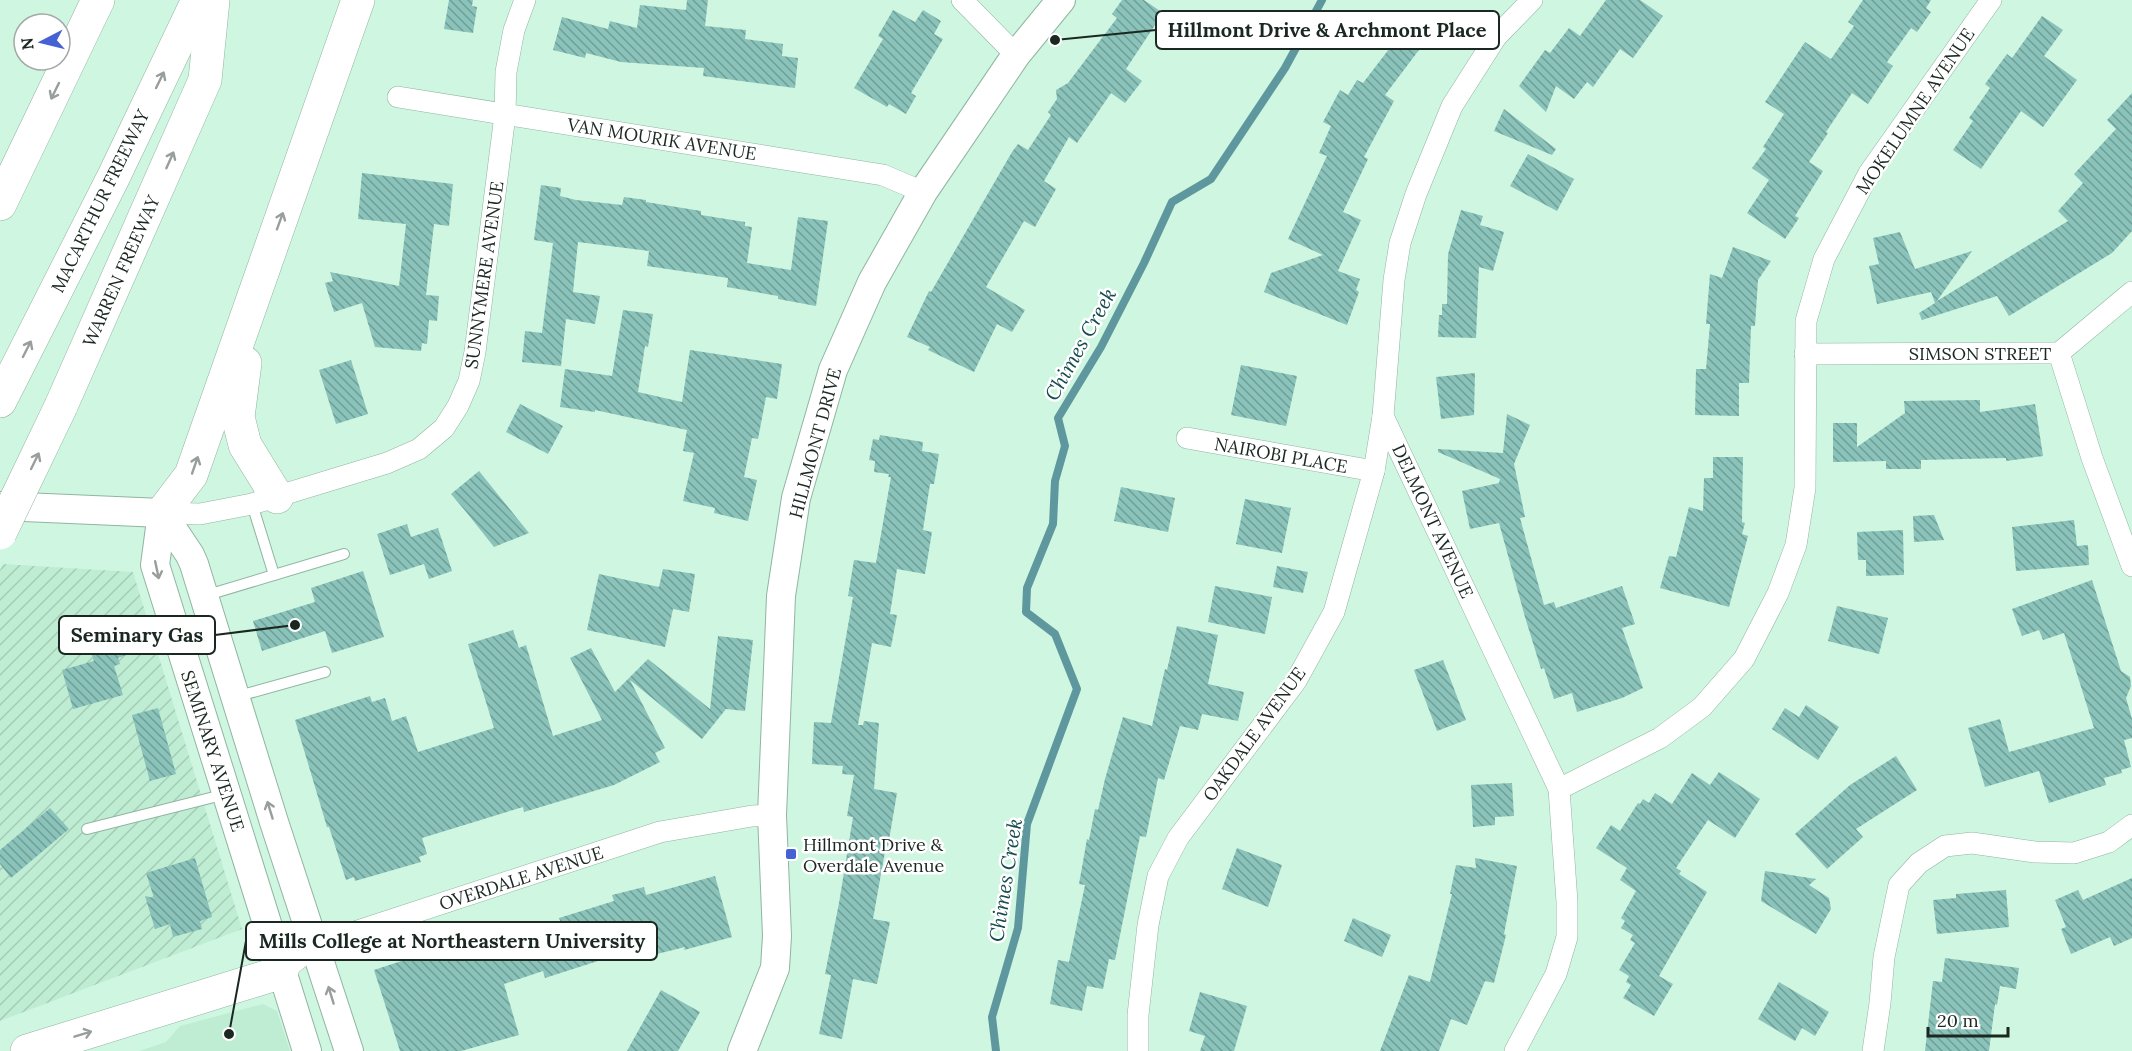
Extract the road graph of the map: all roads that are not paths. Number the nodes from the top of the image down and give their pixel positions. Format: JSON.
{"nodes":[{"id":1,"x":98,"y":0,"type":"edge"},
{"id":2,"x":198,"y":0,"type":"edge"},
{"id":3,"x":213,"y":0,"type":"edge"},
{"id":4,"x":358,"y":0,"type":"edge"},
{"id":5,"x":525,"y":0,"type":"edge"},
{"id":6,"x":962,"y":0,"type":"edge"},
{"id":7,"x":1061,"y":0,"type":"edge"},
{"id":8,"x":1532,"y":0,"type":"edge"},
{"id":9,"x":1991,"y":0,"type":"edge"},
{"id":10,"x":1016,"y":55,"type":"junction"},
{"id":11,"x":398,"y":97,"type":"dead end"},
{"id":12,"x":505,"y":115,"type":"junction"},
{"id":13,"x":923,"y":192,"type":"junction"},
{"id":14,"x":0,"y":204,"type":"edge"},
{"id":15,"x":260,"y":276,"type":"junction"},
{"id":16,"x":2132,"y":292,"type":"edge"},
{"id":17,"x":2059,"y":353,"type":"junction"},
{"id":18,"x":1805,"y":354,"type":"junction"},
{"id":19,"x":0,"y":401,"type":"edge"},
{"id":20,"x":1383,"y":416,"type":"junction"},
{"id":21,"x":1187,"y":438,"type":"dead end"},
{"id":22,"x":1374,"y":471,"type":"junction"},
{"id":23,"x":265,"y":500,"type":"junction"},
{"id":24,"x":0,"y":506,"type":"edge"},
{"id":25,"x":162,"y":513,"type":"junction"},
{"id":26,"x":0,"y":533,"type":"edge"},
{"id":27,"x":344,"y":554,"type":"dead end"},
{"id":28,"x":2132,"y":566,"type":"edge"},
{"id":29,"x":274,"y":574,"type":"junction"},
{"id":30,"x":203,"y":596,"type":"junction"},
{"id":31,"x":325,"y":672,"type":"dead end"},
{"id":32,"x":235,"y":697,"type":"junction"},
{"id":33,"x":1559,"y":789,"type":"junction"},
{"id":34,"x":226,"y":793,"type":"junction"},
{"id":35,"x":772,"y":815,"type":"junction"},
{"id":36,"x":2132,"y":825,"type":"edge"},
{"id":37,"x":87,"y":829,"type":"dead end"},
{"id":38,"x":315,"y":945,"type":"junction"},
{"id":39,"x":282,"y":972,"type":"junction"},
{"id":40,"x":27,"y":1051,"type":"edge"},
{"id":41,"x":307,"y":1051,"type":"edge"},
{"id":42,"x":349,"y":1051,"type":"edge"},
{"id":43,"x":742,"y":1051,"type":"edge"},
{"id":44,"x":1138,"y":1051,"type":"edge"},
{"id":45,"x":1515,"y":1051,"type":"edge"},
{"id":46,"x":1873,"y":1051,"type":"edge"}],
"edges":[{"from":1,"to":14,"type":"highway","one_way":true},
{"from":19,"to":2,"type":"highway","name":"MACARTHUR FREEWAY","one_way":true},
{"from":26,"to":3,"type":"highway","name":"WARREN FREEWAY","one_way":true,"bridge":true},
{"from":15,"to":4,"type":"highway","one_way":true},
{"from":5,"to":12,"type":"street","name":"SUNNYMERE AVENUE"},
{"from":6,"to":10,"type":"street"},
{"from":7,"to":10,"type":"street","name":"HILLMONT DRIVE"},
{"from":8,"to":20,"type":"street","name":"DELMONT AVENUE"},
{"from":9,"to":18,"type":"street","name":"MOKELUMNE AVENUE"},
{"from":10,"to":13,"type":"street","name":"HILLMONT DRIVE"},
{"from":11,"to":12,"type":"street","name":"VAN MOURIK AVENUE"},
{"from":12,"to":13,"type":"street","name":"VAN MOURIK AVENUE"},
{"from":12,"to":23,"type":"street","name":"SUNNYMERE AVENUE"},
{"from":13,"to":35,"type":"street","name":"HILLMONT DRIVE"},
{"from":15,"to":23,"type":"highway"},
{"from":25,"to":15,"type":"highway","one_way":true},
{"from":16,"to":17,"type":"street","name":"SIMSON STREET"},
{"from":17,"to":18,"type":"street","name":"SIMSON STREET"},
{"from":17,"to":28,"type":"street"},
{"from":18,"to":33,"type":"street","name":"MOKELUMNE AVENUE"},
{"from":20,"to":22,"type":"street","name":"OAKDALE AVENUE"},
{"from":20,"to":33,"type":"street","name":"DELMONT AVENUE"},
{"from":21,"to":22,"type":"street","name":"NAIROBI PLACE"},
{"from":22,"to":44,"type":"street","name":"OAKDALE AVENUE"},
{"from":23,"to":25,"type":"street","name":"SUNNYMERE AVENUE"},
{"from":23,"to":29,"type":"lane"},
{"from":24,"to":25,"type":"street"},
{"from":25,"to":30,"type":"street","name":"SEMINARY AVENUE"},
{"from":25,"to":34,"type":"street","name":"SEMINARY AVENUE","one_way":true},
{"from":27,"to":29,"type":"lane"},
{"from":29,"to":30,"type":"lane"},
{"from":30,"to":32,"type":"street","name":"SEMINARY AVENUE"},
{"from":31,"to":32,"type":"lane"},
{"from":38,"to":32,"type":"street","name":"SEMINARY AVENUE","one_way":true},
{"from":33,"to":45,"type":"street","name":"DELMONT AVENUE"},
{"from":34,"to":37,"type":"lane"},
{"from":34,"to":39,"type":"street","name":"SEMINARY AVENUE"},
{"from":35,"to":38,"type":"street","name":"OVERDALE AVENUE"},
{"from":35,"to":43,"type":"street","name":"HILLMONT DRIVE"},
{"from":36,"to":46,"type":"street"},
{"from":38,"to":39,"type":"street","name":"OVERDALE AVENUE"},
{"from":42,"to":38,"type":"street","name":"SEMINARY AVENUE","one_way":true},
{"from":40,"to":39,"type":"highway","one_way":true},
{"from":39,"to":41,"type":"street","name":"SEMINARY AVENUE"}]}
